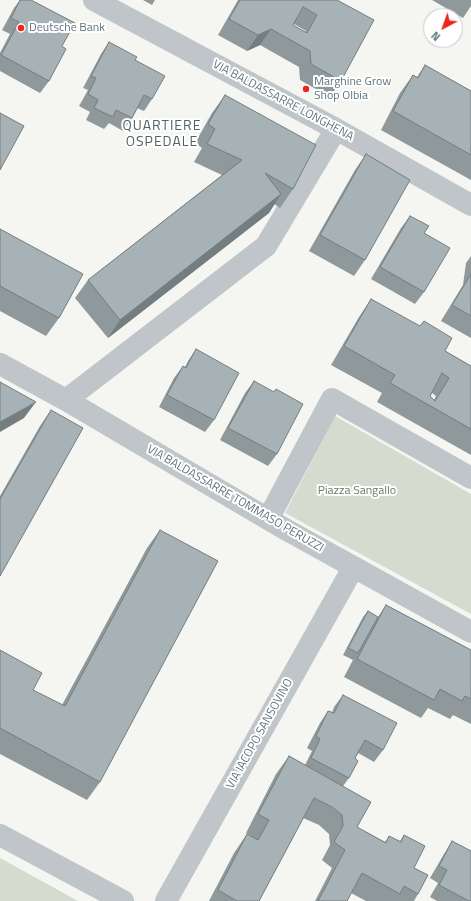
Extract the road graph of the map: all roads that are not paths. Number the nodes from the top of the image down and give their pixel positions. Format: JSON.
{"nodes":[{"id":1,"x":94,"y":0,"type":"edge"},
{"id":2,"x":336,"y":129,"type":"junction"},
{"id":3,"x":471,"y":205,"type":"edge"},
{"id":4,"x":0,"y":364,"type":"edge"},
{"id":5,"x":66,"y":400,"type":"junction"},
{"id":6,"x":471,"y":478,"type":"edge"},
{"id":7,"x":268,"y":519,"type":"junction"},
{"id":8,"x":353,"y":568,"type":"junction"},
{"id":9,"x":471,"y":632,"type":"edge"},
{"id":10,"x":0,"y":835,"type":"edge"},
{"id":11,"x":123,"y":901,"type":"edge"},
{"id":12,"x":166,"y":901,"type":"edge"}],
"edges":[{"from":1,"to":2,"type":"street","name":"VIA BALDASSARRE LONGHENA"},
{"from":2,"to":3,"type":"street","name":"VIA BALDASSARRE LONGHENA"},
{"from":2,"to":5,"type":"street"},
{"from":4,"to":5,"type":"street","name":"VIA BALDASSARRE TOMMASO PERUZZI"},
{"from":5,"to":7,"type":"street","name":"VIA BALDASSARRE TOMMASO PERUZZI"},
{"from":6,"to":7,"type":"street"},
{"from":7,"to":8,"type":"street","name":"VIA BALDASSARRE TOMMASO PERUZZI"},
{"from":8,"to":9,"type":"street","name":"VIA BALDASSARRE TOMMASO PERUZZI"},
{"from":8,"to":12,"type":"street","name":"VIA IACOPO SANSOVINO"},
{"from":10,"to":11,"type":"street"}]}
